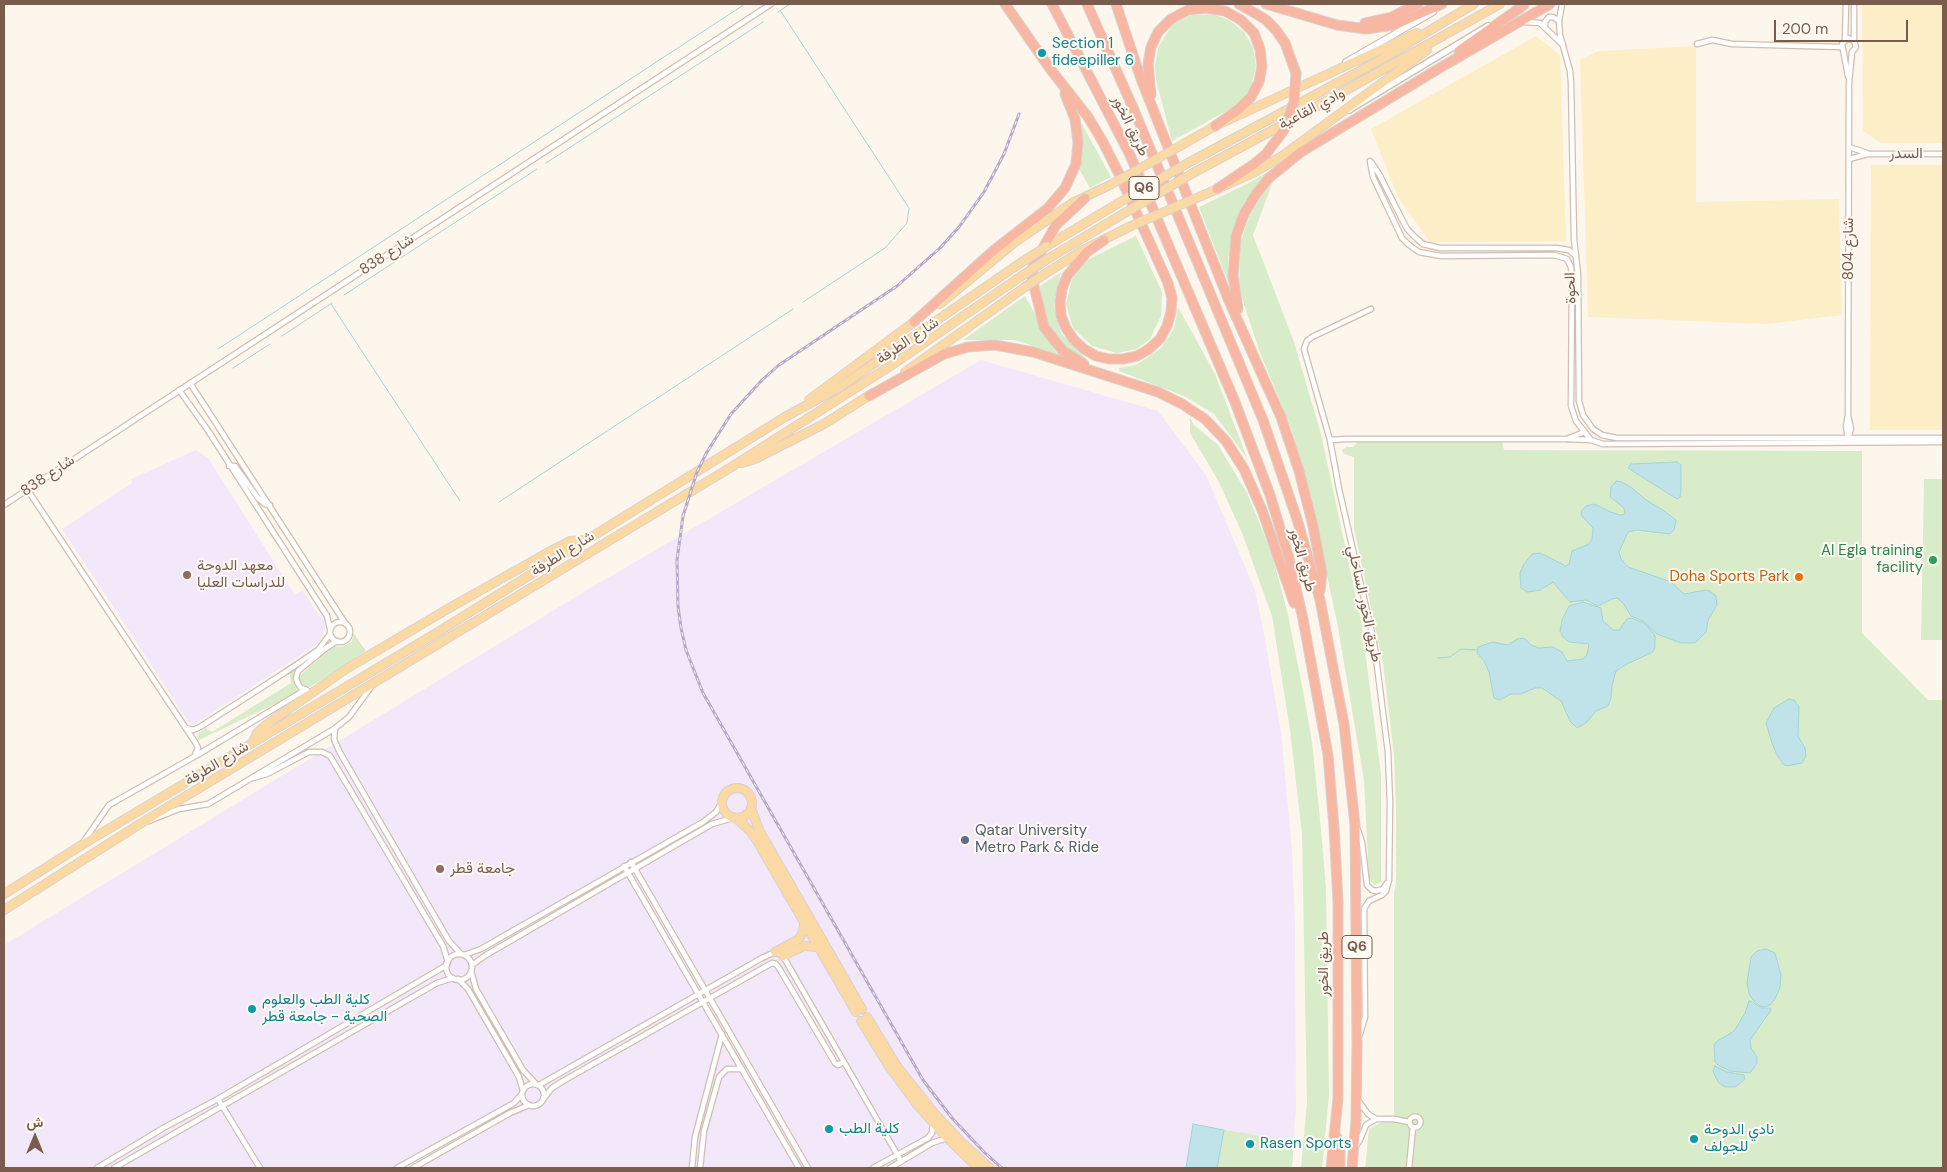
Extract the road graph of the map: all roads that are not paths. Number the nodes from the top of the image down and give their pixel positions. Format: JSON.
{"nodes":[{"id":1,"x":770,"y":4,"type":"edge"},
{"id":2,"x":1005,"y":4,"type":"edge"},
{"id":3,"x":1052,"y":4,"type":"edge"},
{"id":4,"x":1087,"y":4,"type":"edge"},
{"id":5,"x":1116,"y":4,"type":"edge"},
{"id":6,"x":1239,"y":4,"type":"edge"},
{"id":7,"x":1266,"y":4,"type":"edge"},
{"id":8,"x":1418,"y":4,"type":"edge"},
{"id":9,"x":1444,"y":4,"type":"edge"},
{"id":10,"x":1474,"y":4,"type":"edge"},
{"id":11,"x":1500,"y":4,"type":"edge"},
{"id":12,"x":1525,"y":4,"type":"edge"},
{"id":13,"x":1550,"y":4,"type":"edge"},
{"id":14,"x":1562,"y":4,"type":"edge"},
{"id":15,"x":1846,"y":4,"type":"edge"},
{"id":16,"x":1854,"y":4,"type":"edge"},
{"id":17,"x":1310,"y":16,"type":"junction"},
{"id":18,"x":1445,"y":21,"type":"junction"},
{"id":19,"x":1559,"y":21,"type":"junction"},
{"id":20,"x":1519,"y":22,"type":"junction"},
{"id":21,"x":1545,"y":27,"type":"junction"},
{"id":22,"x":1453,"y":32,"type":"junction"},
{"id":23,"x":1844,"y":40,"type":"junction"},
{"id":24,"x":1854,"y":41,"type":"junction"},
{"id":25,"x":1697,"y":44,"type":"dead end"},
{"id":26,"x":1564,"y":46,"type":"junction"},
{"id":27,"x":1832,"y":46,"type":"junction"},
{"id":28,"x":1843,"y":48,"type":"junction"},
{"id":29,"x":1852,"y":52,"type":"junction"},
{"id":30,"x":1438,"y":69,"type":"junction"},
{"id":31,"x":1051,"y":70,"type":"junction"},
{"id":32,"x":1308,"y":82,"type":"junction"},
{"id":33,"x":1849,"y":83,"type":"junction"},
{"id":34,"x":1152,"y":108,"type":"junction"},
{"id":35,"x":1338,"y":115,"type":"junction"},
{"id":36,"x":1215,"y":126,"type":"junction"},
{"id":37,"x":1849,"y":147,"type":"junction"},
{"id":38,"x":1868,"y":154,"type":"junction"},
{"id":39,"x":1943,"y":154,"type":"edge"},
{"id":40,"x":1849,"y":159,"type":"junction"},
{"id":41,"x":1379,"y":174,"type":"junction"},
{"id":42,"x":1373,"y":177,"type":"junction"},
{"id":43,"x":1217,"y":189,"type":"junction"},
{"id":44,"x":1085,"y":198,"type":"junction"},
{"id":45,"x":1117,"y":204,"type":"joint"},
{"id":46,"x":1122,"y":214,"type":"joint"},
{"id":47,"x":1104,"y":240,"type":"junction"},
{"id":48,"x":1576,"y":256,"type":"junction"},
{"id":49,"x":1570,"y":263,"type":"junction"},
{"id":50,"x":1371,"y":309,"type":"dead end"},
{"id":51,"x":914,"y":322,"type":"junction"},
{"id":52,"x":1240,"y":322,"type":"junction"},
{"id":53,"x":1109,"y":376,"type":"junction"},
{"id":54,"x":190,"y":382,"type":"junction"},
{"id":55,"x":179,"y":390,"type":"junction"},
{"id":56,"x":869,"y":396,"type":"junction"},
{"id":57,"x":785,"y":417,"type":"junction"},
{"id":58,"x":218,"y":426,"type":"junction"},
{"id":59,"x":208,"y":432,"type":"junction"},
{"id":60,"x":1584,"y":432,"type":"junction"},
{"id":61,"x":1943,"y":438,"type":"edge"},
{"id":62,"x":1568,"y":439,"type":"junction"},
{"id":63,"x":1330,"y":440,"type":"junction"},
{"id":64,"x":1591,"y":440,"type":"junction"},
{"id":65,"x":1848,"y":440,"type":"junction"},
{"id":66,"x":1943,"y":442,"type":"edge"},
{"id":67,"x":230,"y":466,"type":"junction"},
{"id":68,"x":733,"y":466,"type":"junction"},
{"id":69,"x":28,"y":489,"type":"junction"},
{"id":70,"x":4,"y":505,"type":"edge"},
{"id":71,"x":270,"y":505,"type":"junction"},
{"id":72,"x":585,"y":540,"type":"junction"},
{"id":73,"x":1320,"y":600,"type":"junction"},
{"id":74,"x":1303,"y":619,"type":"junction"},
{"id":75,"x":345,"y":623,"type":"junction"},
{"id":76,"x":330,"y":631,"type":"junction"},
{"id":77,"x":337,"y":641,"type":"junction"},
{"id":78,"x":373,"y":683,"type":"junction"},
{"id":79,"x":318,"y":688,"type":"junction"},
{"id":80,"x":305,"y":690,"type":"junction"},
{"id":81,"x":185,"y":727,"type":"junction"},
{"id":82,"x":200,"y":727,"type":"junction"},
{"id":83,"x":336,"y":727,"type":"junction"},
{"id":84,"x":195,"y":742,"type":"junction"},
{"id":85,"x":253,"y":742,"type":"junction"},
{"id":86,"x":196,"y":756,"type":"junction"},
{"id":87,"x":344,"y":759,"type":"junction"},
{"id":88,"x":336,"y":764,"type":"junction"},
{"id":89,"x":252,"y":778,"type":"junction"},
{"id":90,"x":355,"y":778,"type":"junction"},
{"id":91,"x":347,"y":782,"type":"junction"},
{"id":92,"x":368,"y":802,"type":"junction"},
{"id":93,"x":722,"y":802,"type":"junction"},
{"id":94,"x":361,"y":806,"type":"junction"},
{"id":95,"x":751,"y":808,"type":"junction"},
{"id":96,"x":377,"y":816,"type":"junction"},
{"id":97,"x":734,"y":818,"type":"junction"},
{"id":98,"x":370,"y":821,"type":"junction"},
{"id":99,"x":143,"y":822,"type":"junction"},
{"id":100,"x":698,"y":825,"type":"junction"},
{"id":101,"x":1355,"y":825,"type":"junction"},
{"id":102,"x":701,"y":831,"type":"junction"},
{"id":103,"x":80,"y":846,"type":"junction"},
{"id":104,"x":632,"y":862,"type":"junction"},
{"id":105,"x":624,"y":866,"type":"junction"},
{"id":106,"x":636,"y":868,"type":"junction"},
{"id":107,"x":628,"y":872,"type":"junction"},
{"id":108,"x":1389,"y":880,"type":"junction"},
{"id":109,"x":6,"y":892,"type":"edge"},
{"id":110,"x":4,"y":898,"type":"edge"},
{"id":111,"x":4,"y":910,"type":"edge"},
{"id":112,"x":804,"y":924,"type":"junction"},
{"id":113,"x":817,"y":947,"type":"junction"},
{"id":114,"x":775,"y":952,"type":"junction"},
{"id":115,"x":463,"y":954,"type":"junction"},
{"id":116,"x":783,"y":956,"type":"junction"},
{"id":117,"x":447,"y":963,"type":"junction"},
{"id":118,"x":472,"y":968,"type":"junction"},
{"id":119,"x":732,"y":975,"type":"junction"},
{"id":120,"x":456,"y":978,"type":"junction"},
{"id":121,"x":736,"y":983,"type":"junction"},
{"id":122,"x":706,"y":990,"type":"junction"},
{"id":123,"x":698,"y":994,"type":"junction"},
{"id":124,"x":711,"y":998,"type":"junction"},
{"id":125,"x":703,"y":1002,"type":"junction"},
{"id":126,"x":722,"y":1034,"type":"junction"},
{"id":127,"x":1357,"y":1042,"type":"junction"},
{"id":128,"x":293,"y":1055,"type":"junction"},
{"id":129,"x":843,"y":1062,"type":"junction"},
{"id":130,"x":296,"y":1064,"type":"junction"},
{"id":131,"x":742,"y":1069,"type":"junction"},
{"id":132,"x":537,"y":1085,"type":"junction"},
{"id":133,"x":522,"y":1093,"type":"junction"},
{"id":134,"x":1356,"y":1096,"type":"junction"},
{"id":135,"x":218,"y":1098,"type":"junction"},
{"id":136,"x":544,"y":1098,"type":"junction"},
{"id":137,"x":529,"y":1105,"type":"junction"},
{"id":138,"x":222,"y":1106,"type":"junction"},
{"id":139,"x":1376,"y":1118,"type":"junction"},
{"id":140,"x":1409,"y":1122,"type":"junction"},
{"id":141,"x":933,"y":1124,"type":"junction"},
{"id":142,"x":1413,"y":1127,"type":"junction"},
{"id":143,"x":1335,"y":1132,"type":"junction"},
{"id":144,"x":947,"y":1138,"type":"junction"},
{"id":145,"x":1354,"y":1148,"type":"junction"},
{"id":146,"x":897,"y":1154,"type":"junction"},
{"id":147,"x":901,"y":1161,"type":"junction"},
{"id":148,"x":97,"y":1168,"type":"edge"},
{"id":149,"x":114,"y":1168,"type":"edge"},
{"id":150,"x":260,"y":1168,"type":"edge"},
{"id":151,"x":397,"y":1168,"type":"edge"},
{"id":152,"x":413,"y":1168,"type":"edge"},
{"id":153,"x":692,"y":1168,"type":"edge"},
{"id":154,"x":700,"y":1168,"type":"edge"},
{"id":155,"x":799,"y":1168,"type":"edge"},
{"id":156,"x":808,"y":1168,"type":"edge"},
{"id":157,"x":873,"y":1168,"type":"edge"},
{"id":158,"x":890,"y":1168,"type":"edge"},
{"id":159,"x":978,"y":1168,"type":"edge"},
{"id":160,"x":990,"y":1168,"type":"edge"},
{"id":161,"x":1331,"y":1168,"type":"edge"},
{"id":162,"x":1340,"y":1168,"type":"edge"},
{"id":163,"x":1352,"y":1168,"type":"edge"},
{"id":164,"x":1409,"y":1168,"type":"edge"}],
"edges":[{"from":1,"to":54,"type":"street","name":"شارع 838"},
{"from":2,"to":31,"type":"highway"},
{"from":3,"to":74,"type":"highway","name":"طريق الخور","number":"Q6"},
{"from":4,"to":73,"type":"highway","name":"طريق الخور","number":"Q6"},
{"from":5,"to":34,"type":"highway"},
{"from":6,"to":43,"type":"highway","bridge":true},
{"from":7,"to":17,"type":"highway"},
{"from":8,"to":17,"type":"highway"},
{"from":9,"to":17,"type":"highway"},
{"from":9,"to":32,"type":"street","name":"وادي القاعية"},
{"from":10,"to":18,"type":"main road","name":"وادي القاعية"},
{"from":11,"to":22,"type":"main road","name":"وادي القاعية"},
{"from":12,"to":30,"type":"highway"},
{"from":12,"to":35,"type":"street","name":"وادي القاعية"},
{"from":13,"to":20,"type":"highway"},
{"from":14,"to":19,"type":"street","name":"الحوة"},
{"from":15,"to":23,"type":"street"},
{"from":16,"to":24,"type":"street"},
{"from":18,"to":32,"type":"main road"},
{"from":18,"to":45,"type":"main road","name":"وادي القاعية","bridge":true},
{"from":19,"to":21,"type":"street"},
{"from":19,"to":26,"type":"street","name":"الحوة"},
{"from":20,"to":21,"type":"street"},
{"from":20,"to":30,"type":"highway"},
{"from":21,"to":26,"type":"street"},
{"from":22,"to":35,"type":"main road"},
{"from":22,"to":46,"type":"main road","name":"وادي القاعية","bridge":true},
{"from":23,"to":24,"type":"street"},
{"from":23,"to":27,"type":"street"},
{"from":23,"to":28,"type":"street"},
{"from":24,"to":29,"type":"street"},
{"from":25,"to":27,"type":"street"},
{"from":26,"to":48,"type":"street","name":"الحوة"},
{"from":27,"to":28,"type":"street"},
{"from":28,"to":29,"type":"street"},
{"from":28,"to":33,"type":"street","name":"شارع 804"},
{"from":29,"to":33,"type":"street","name":"شارع 804"},
{"from":30,"to":52,"type":"highway"},
{"from":31,"to":47,"type":"highway"},
{"from":31,"to":51,"type":"highway"},
{"from":32,"to":36,"type":"main road"},
{"from":33,"to":37,"type":"street","name":"شارع 804"},
{"from":34,"to":36,"type":"highway"},
{"from":34,"to":52,"type":"highway"},
{"from":35,"to":43,"type":"main road"},
{"from":36,"to":44,"type":"main road","bridge":true},
{"from":37,"to":38,"type":"street"},
{"from":37,"to":40,"type":"street","name":"شارع 804"},
{"from":38,"to":39,"type":"street","name":"السدر"},
{"from":38,"to":40,"type":"street"},
{"from":40,"to":65,"type":"street","name":"شارع 804"},
{"from":41,"to":42,"type":"street"},
{"from":41,"to":42,"type":"street"},
{"from":41,"to":48,"type":"street","name":"الحوة"},
{"from":42,"to":49,"type":"street","name":"الحوة"},
{"from":43,"to":47,"type":"main road","bridge":true},
{"from":44,"to":51,"type":"main road"},
{"from":44,"to":53,"type":"highway"},
{"from":45,"to":57,"type":"main road","name":"شارع الطرفة","bridge":true},
{"from":46,"to":68,"type":"main road","name":"شارع الطرفة","bridge":true},
{"from":47,"to":56,"type":"main road","bridge":true},
{"from":48,"to":49,"type":"street"},
{"from":48,"to":65,"type":"street","name":"الحوة"},
{"from":49,"to":60,"type":"street","name":"الحوة"},
{"from":50,"to":63,"type":"street","name":"طريق الخور الساحلي"},
{"from":51,"to":57,"type":"main road"},
{"from":52,"to":73,"type":"highway"},
{"from":53,"to":56,"type":"highway"},
{"from":53,"to":74,"type":"highway"},
{"from":54,"to":55,"type":"street","name":"شارع 838"},
{"from":54,"to":58,"type":"street"},
{"from":55,"to":59,"type":"street"},
{"from":55,"to":69,"type":"street","name":"شارع 838"},
{"from":56,"to":68,"type":"main road"},
{"from":57,"to":72,"type":"main road","name":"شارع الطرفة"},
{"from":58,"to":59,"type":"street"},
{"from":58,"to":71,"type":"street"},
{"from":59,"to":67,"type":"street"},
{"from":60,"to":62,"type":"street"},
{"from":60,"to":64,"type":"street","name":"الحوة"},
{"from":61,"to":65,"type":"street","name":"الحوة"},
{"from":62,"to":63,"type":"street"},
{"from":62,"to":64,"type":"street"},
{"from":63,"to":108,"type":"street","name":"طريق الخور الساحلي"},
{"from":64,"to":65,"type":"street","name":"الحوة"},
{"from":65,"to":66,"type":"street","name":"الحوة"},
{"from":67,"to":71,"type":"street"},
{"from":67,"to":76,"type":"street"},
{"from":68,"to":78,"type":"main road","name":"شارع الطرفة"},
{"from":69,"to":70,"type":"street","name":"شارع 838"},
{"from":69,"to":81,"type":"street"},
{"from":71,"to":75,"type":"street"},
{"from":72,"to":79,"type":"main road"},
{"from":72,"to":85,"type":"main road","name":"شارع الطرفة"},
{"from":73,"to":101,"type":"highway","name":"طريق الخور","number":"Q6"},
{"from":74,"to":143,"type":"highway","name":"طريق الخور","number":"Q6"},
{"from":75,"to":76,"type":"street"},
{"from":75,"to":77,"type":"street"},
{"from":76,"to":77,"type":"street"},
{"from":76,"to":82,"type":"street"},
{"from":77,"to":80,"type":"street"},
{"from":78,"to":83,"type":"street","name":"شارع الطرفة"},
{"from":78,"to":99,"type":"main road","name":"شارع الطرفة"},
{"from":79,"to":80,"type":"street"},
{"from":79,"to":85,"type":"main road"},
{"from":80,"to":86,"type":"street"},
{"from":81,"to":82,"type":"street"},
{"from":81,"to":84,"type":"street"},
{"from":82,"to":84,"type":"street"},
{"from":83,"to":87,"type":"street"},
{"from":83,"to":89,"type":"street","name":"شارع الطرفة"},
{"from":84,"to":86,"type":"street"},
{"from":85,"to":103,"type":"main road","name":"شارع الطرفة"},
{"from":86,"to":103,"type":"street"},
{"from":87,"to":88,"type":"street"},
{"from":87,"to":90,"type":"street"},
{"from":88,"to":89,"type":"street"},
{"from":88,"to":91,"type":"street"},
{"from":89,"to":99,"type":"street","name":"شارع الطرفة"},
{"from":90,"to":91,"type":"street"},
{"from":90,"to":92,"type":"street"},
{"from":91,"to":94,"type":"street"},
{"from":92,"to":94,"type":"street"},
{"from":92,"to":96,"type":"street"},
{"from":93,"to":95,"type":"main road"},
{"from":93,"to":97,"type":"main road"},
{"from":93,"to":100,"type":"street"},
{"from":94,"to":98,"type":"street"},
{"from":95,"to":97,"type":"main road"},
{"from":95,"to":113,"type":"main road"},
{"from":96,"to":98,"type":"street"},
{"from":96,"to":115,"type":"street"},
{"from":97,"to":102,"type":"street"},
{"from":97,"to":112,"type":"main road"},
{"from":98,"to":117,"type":"street"},
{"from":99,"to":111,"type":"main road","name":"شارع الطرفة"},
{"from":100,"to":102,"type":"street"},
{"from":100,"to":104,"type":"street"},
{"from":101,"to":108,"type":"street"},
{"from":101,"to":127,"type":"highway","name":"طريق الخور","number":"Q6"},
{"from":102,"to":106,"type":"street"},
{"from":103,"to":109,"type":"main road","name":"شارع الطرفة"},
{"from":104,"to":105,"type":"street"},
{"from":104,"to":106,"type":"street"},
{"from":105,"to":107,"type":"street"},
{"from":105,"to":115,"type":"street"},
{"from":106,"to":107,"type":"street"},
{"from":106,"to":122,"type":"street"},
{"from":107,"to":118,"type":"street"},
{"from":107,"to":123,"type":"street"},
{"from":108,"to":127,"type":"street"},
{"from":109,"to":110,"type":"main road"},
{"from":112,"to":113,"type":"main road"},
{"from":112,"to":114,"type":"main road"},
{"from":113,"to":116,"type":"main road"},
{"from":114,"to":116,"type":"street"},
{"from":114,"to":119,"type":"street"},
{"from":115,"to":117,"type":"street"},
{"from":115,"to":118,"type":"street"},
{"from":116,"to":129,"type":"street"},
{"from":117,"to":120,"type":"street"},
{"from":117,"to":128,"type":"street"},
{"from":118,"to":120,"type":"street"},
{"from":118,"to":132,"type":"street"},
{"from":119,"to":121,"type":"street"},
{"from":119,"to":122,"type":"street"},
{"from":120,"to":130,"type":"street"},
{"from":120,"to":133,"type":"street"},
{"from":121,"to":124,"type":"street"},
{"from":121,"to":129,"type":"street"},
{"from":122,"to":123,"type":"street"},
{"from":122,"to":124,"type":"street"},
{"from":123,"to":125,"type":"street"},
{"from":123,"to":132,"type":"street"},
{"from":124,"to":125,"type":"street"},
{"from":124,"to":156,"type":"street"},
{"from":125,"to":126,"type":"street"},
{"from":125,"to":136,"type":"street"},
{"from":126,"to":131,"type":"street"},
{"from":126,"to":153,"type":"street"},
{"from":127,"to":134,"type":"highway","name":"طريق الخور","number":"Q6"},
{"from":128,"to":130,"type":"street"},
{"from":128,"to":135,"type":"street"},
{"from":129,"to":146,"type":"street"},
{"from":130,"to":138,"type":"street"},
{"from":131,"to":154,"type":"street"},
{"from":131,"to":155,"type":"street"},
{"from":132,"to":133,"type":"street"},
{"from":132,"to":136,"type":"street"},
{"from":133,"to":137,"type":"street"},
{"from":133,"to":151,"type":"street"},
{"from":134,"to":139,"type":"street"},
{"from":134,"to":145,"type":"highway","name":"طريق الخور","number":"Q6"},
{"from":135,"to":138,"type":"street"},
{"from":135,"to":148,"type":"street"},
{"from":136,"to":137,"type":"street"},
{"from":137,"to":152,"type":"street"},
{"from":138,"to":149,"type":"street"},
{"from":138,"to":150,"type":"street"},
{"from":139,"to":140,"type":"street"},
{"from":139,"to":145,"type":"street"},
{"from":140,"to":142,"type":"street"},
{"from":140,"to":142,"type":"street"},
{"from":141,"to":144,"type":"main road"},
{"from":141,"to":146,"type":"street"},
{"from":141,"to":160,"type":"main road"},
{"from":142,"to":164,"type":"street"},
{"from":143,"to":161,"type":"highway","name":"طريق الخور","number":"Q6"},
{"from":143,"to":162,"type":"highway"},
{"from":144,"to":147,"type":"street"},
{"from":144,"to":159,"type":"main road"},
{"from":145,"to":163,"type":"highway","name":"طريق الخور","number":"Q6"},
{"from":146,"to":147,"type":"street"},
{"from":146,"to":157,"type":"street"},
{"from":147,"to":158,"type":"street"}]}
